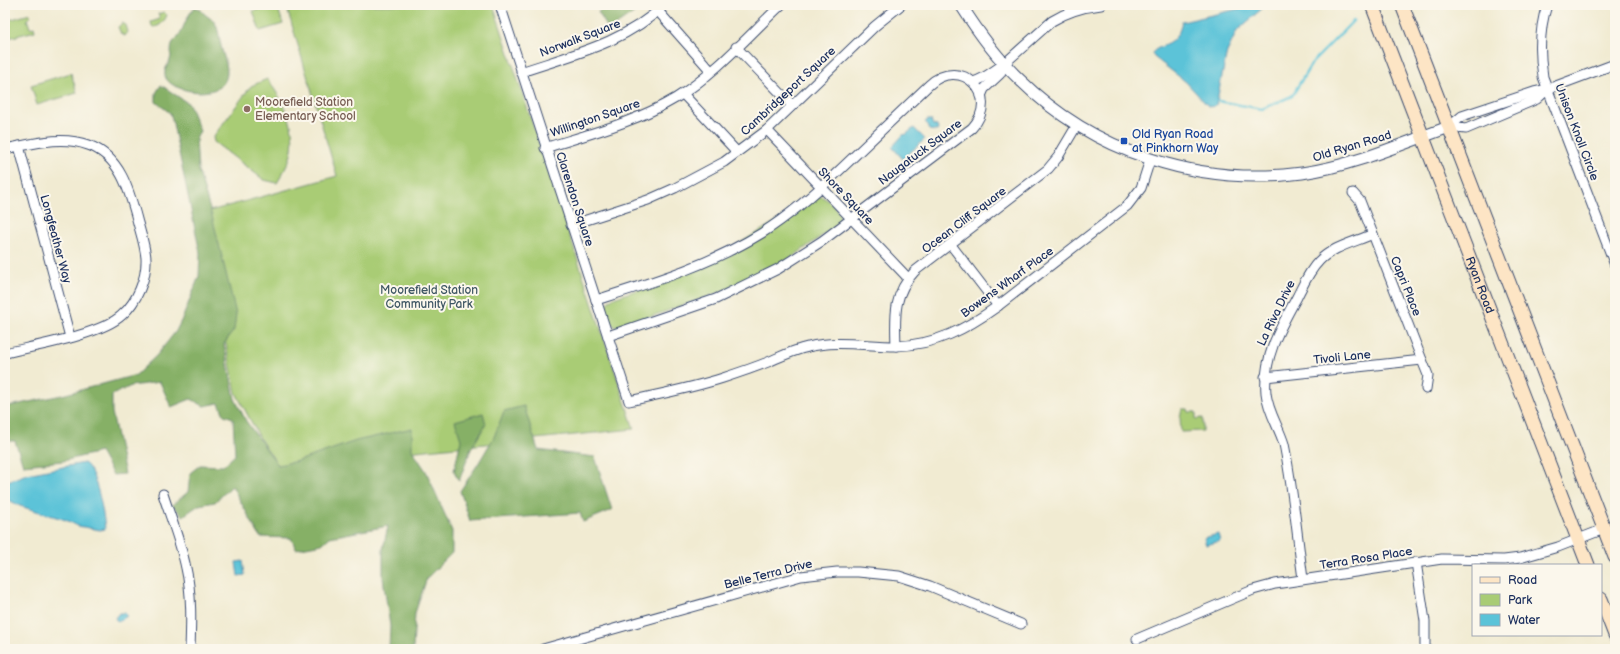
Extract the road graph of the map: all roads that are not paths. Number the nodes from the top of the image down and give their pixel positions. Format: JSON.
{"nodes":[{"id":1,"x":500,"y":5,"type":"edge"},
{"id":2,"x":781,"y":5,"type":"edge"},
{"id":3,"x":901,"y":5,"type":"edge"},
{"id":4,"x":961,"y":5,"type":"edge"},
{"id":5,"x":1101,"y":5,"type":"edge"},
{"id":6,"x":1372,"y":5,"type":"edge"},
{"id":7,"x":1402,"y":5,"type":"edge"},
{"id":8,"x":1547,"y":5,"type":"edge"},
{"id":9,"x":661,"y":8,"type":"edge"},
{"id":10,"x":736,"y":47,"type":"junction"},
{"id":11,"x":1004,"y":64,"type":"junction"},
{"id":12,"x":1615,"y":64,"type":"edge"},
{"id":13,"x":711,"y":71,"type":"junction"},
{"id":14,"x":521,"y":72,"type":"junction"},
{"id":15,"x":974,"y":82,"type":"junction"},
{"id":16,"x":1548,"y":89,"type":"junction"},
{"id":17,"x":683,"y":94,"type":"junction"},
{"id":18,"x":982,"y":96,"type":"junction"},
{"id":19,"x":792,"y":105,"type":"junction"},
{"id":20,"x":1077,"y":125,"type":"junction"},
{"id":21,"x":1449,"y":127,"type":"junction"},
{"id":22,"x":767,"y":130,"type":"junction"},
{"id":23,"x":1422,"y":137,"type":"junction"},
{"id":24,"x":19,"y":146,"type":"junction"},
{"id":25,"x":545,"y":148,"type":"junction"},
{"id":26,"x":5,"y":149,"type":"edge"},
{"id":27,"x":737,"y":152,"type":"junction"},
{"id":28,"x":1150,"y":160,"type":"junction"},
{"id":29,"x":822,"y":188,"type":"junction"},
{"id":30,"x":1353,"y":193,"type":"dead end"},
{"id":31,"x":852,"y":219,"type":"junction"},
{"id":32,"x":571,"y":225,"type":"junction"},
{"id":33,"x":1372,"y":234,"type":"junction"},
{"id":34,"x":951,"y":245,"type":"junction"},
{"id":35,"x":1612,"y":248,"type":"edge"},
{"id":36,"x":1615,"y":265,"type":"edge"},
{"id":37,"x":908,"y":278,"type":"junction"},
{"id":38,"x":596,"y":300,"type":"junction"},
{"id":39,"x":998,"y":306,"type":"junction"},
{"id":40,"x":608,"y":336,"type":"junction"},
{"id":41,"x":70,"y":337,"type":"junction"},
{"id":42,"x":896,"y":346,"type":"junction"},
{"id":43,"x":5,"y":353,"type":"edge"},
{"id":44,"x":1422,"y":360,"type":"junction"},
{"id":45,"x":1265,"y":377,"type":"junction"},
{"id":46,"x":1426,"y":389,"type":"dead end"},
{"id":47,"x":629,"y":401,"type":"joint"},
{"id":48,"x":162,"y":494,"type":"dead end"},
{"id":49,"x":1604,"y":529,"type":"junction"},
{"id":50,"x":1578,"y":540,"type":"junction"},
{"id":51,"x":1615,"y":557,"type":"edge"},
{"id":52,"x":1416,"y":562,"type":"junction"},
{"id":53,"x":1588,"y":564,"type":"edge"},
{"id":54,"x":1303,"y":579,"type":"junction"},
{"id":55,"x":1602,"y":602,"type":"edge"},
{"id":56,"x":1020,"y":624,"type":"dead end"},
{"id":57,"x":1615,"y":635,"type":"edge"},
{"id":58,"x":1137,"y":639,"type":"dead end"},
{"id":59,"x":560,"y":647,"type":"edge"},
{"id":60,"x":190,"y":649,"type":"edge"},
{"id":61,"x":543,"y":649,"type":"edge"},
{"id":62,"x":1425,"y":649,"type":"edge"}],
"edges":[{"from":1,"to":14,"type":"street","name":"Clarendon Square"},
{"from":2,"to":10,"type":"street","name":"Willington Square"},
{"from":3,"to":19,"type":"street","name":"Cambridgeport Square"},
{"from":4,"to":11,"type":"street","name":"Old Ryan Road"},
{"from":5,"to":11,"type":"street"},
{"from":6,"to":23,"type":"main road","name":"Ryan Road"},
{"from":7,"to":21,"type":"main road"},
{"from":8,"to":16,"type":"street","name":"Unison Knoll Circle"},
{"from":9,"to":13,"type":"street"},
{"from":9,"to":14,"type":"street","name":"Norwalk Square"},
{"from":10,"to":13,"type":"street","name":"Willington Square"},
{"from":10,"to":19,"type":"street"},
{"from":11,"to":15,"type":"street"},
{"from":11,"to":18,"type":"street"},
{"from":11,"to":20,"type":"street","name":"Old Ryan Road"},
{"from":12,"to":16,"type":"street"},
{"from":13,"to":17,"type":"street","name":"Willington Square"},
{"from":14,"to":25,"type":"street","name":"Clarendon Square"},
{"from":15,"to":18,"type":"street"},
{"from":15,"to":29,"type":"street"},
{"from":16,"to":21,"type":"street"},
{"from":16,"to":21,"type":"street"},
{"from":16,"to":35,"type":"street","name":"Unison Knoll Circle"},
{"from":17,"to":25,"type":"street","name":"Willington Square"},
{"from":17,"to":27,"type":"street"},
{"from":18,"to":31,"type":"street","name":"Naugatuck Square"},
{"from":19,"to":22,"type":"street","name":"Cambridgeport Square"},
{"from":20,"to":28,"type":"street","name":"Old Ryan Road"},
{"from":20,"to":34,"type":"street","name":"Ocean Cliff Square"},
{"from":21,"to":23,"type":"street","name":"Old Ryan Road"},
{"from":21,"to":49,"type":"main road"},
{"from":22,"to":27,"type":"street","name":"Cambridgeport Square"},
{"from":22,"to":29,"type":"street","name":"Shore Square"},
{"from":23,"to":28,"type":"street","name":"Old Ryan Road"},
{"from":23,"to":50,"type":"main road","name":"Ryan Road"},
{"from":24,"to":26,"type":"street"},
{"from":24,"to":41,"type":"street","name":"Longfeather Way"},
{"from":24,"to":41,"type":"street"},
{"from":25,"to":32,"type":"street","name":"Clarendon Square"},
{"from":27,"to":32,"type":"street","name":"Cambridgeport Square"},
{"from":28,"to":39,"type":"street","name":"Bowens Wharf Place"},
{"from":29,"to":31,"type":"street","name":"Shore Square"},
{"from":29,"to":38,"type":"street"},
{"from":30,"to":33,"type":"street","name":"Capri Place"},
{"from":31,"to":37,"type":"street","name":"Shore Square"},
{"from":31,"to":40,"type":"street","name":"Naugatuck Square"},
{"from":32,"to":38,"type":"street","name":"Clarendon Square"},
{"from":33,"to":44,"type":"street","name":"Capri Place"},
{"from":33,"to":45,"type":"street","name":"La Riva Drive"},
{"from":34,"to":37,"type":"street","name":"Ocean Cliff Square"},
{"from":34,"to":39,"type":"street"},
{"from":35,"to":36,"type":"street","name":"Unison Knoll Circle"},
{"from":37,"to":42,"type":"street","name":"Ocean Cliff Square"},
{"from":38,"to":40,"type":"street","name":"Clarendon Square"},
{"from":39,"to":42,"type":"street","name":"Bowens Wharf Place"},
{"from":40,"to":47,"type":"street","name":"Clarendon Square"},
{"from":41,"to":43,"type":"street"},
{"from":42,"to":47,"type":"street","name":"Bowens Wharf Place"},
{"from":44,"to":45,"type":"street","name":"Tivoli Lane"},
{"from":44,"to":46,"type":"street","name":"Capri Place"},
{"from":45,"to":54,"type":"street","name":"La Riva Drive"},
{"from":48,"to":60,"type":"street"},
{"from":49,"to":50,"type":"street","name":"Terra Rosa Place"},
{"from":49,"to":51,"type":"main road"},
{"from":50,"to":52,"type":"street","name":"Terra Rosa Place"},
{"from":50,"to":53,"type":"main road","name":"Ryan Road"},
{"from":52,"to":54,"type":"street","name":"Terra Rosa Place"},
{"from":52,"to":62,"type":"street"},
{"from":54,"to":58,"type":"street","name":"Terra Rosa Place"},
{"from":55,"to":57,"type":"main road"},
{"from":56,"to":59,"type":"street","name":"Belle Terra Drive"},
{"from":59,"to":61,"type":"street","name":"Belle Terra Drive"}]}
